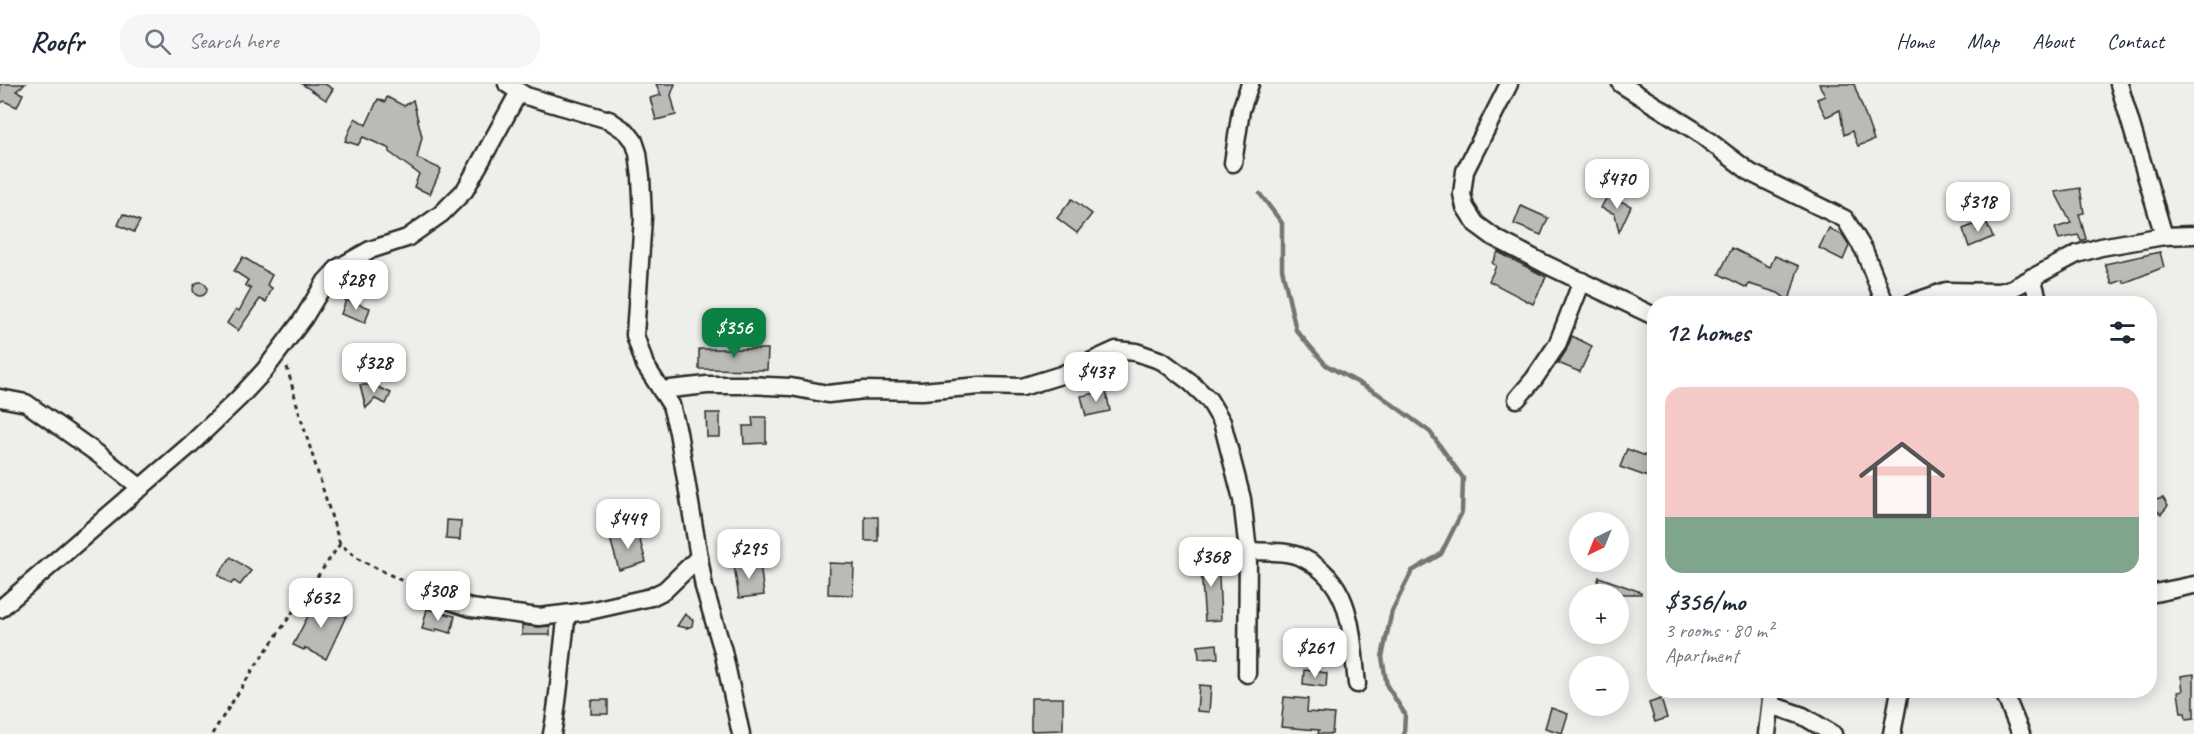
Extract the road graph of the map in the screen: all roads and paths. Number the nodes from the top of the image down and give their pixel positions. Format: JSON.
{"nodes":[{"id":1,"x":1250,"y":84,"type":"edge"},
{"id":2,"x":1509,"y":84,"type":"edge"},
{"id":3,"x":1621,"y":84,"type":"edge"},
{"id":4,"x":2120,"y":84,"type":"edge"},
{"id":5,"x":513,"y":88,"type":"edge"},
{"id":6,"x":1233,"y":163,"type":"dead end"},
{"id":7,"x":2194,"y":235,"type":"edge"},
{"id":8,"x":2164,"y":236,"type":"junction"},
{"id":9,"x":2031,"y":277,"type":"junction"},
{"id":10,"x":1582,"y":281,"type":"junction"},
{"id":11,"x":1882,"y":296,"type":"edge"},
{"id":12,"x":1931,"y":296,"type":"edge"},
{"id":13,"x":2038,"y":296,"type":"edge"},
{"id":14,"x":1647,"y":313,"type":"edge"},
{"id":15,"x":282,"y":348,"type":"junction"},
{"id":16,"x":661,"y":390,"type":"junction"},
{"id":17,"x":0,"y":398,"type":"edge"},
{"id":18,"x":1517,"y":399,"type":"dead end"},
{"id":19,"x":141,"y":488,"type":"junction"},
{"id":20,"x":340,"y":544,"type":"junction"},
{"id":21,"x":1248,"y":551,"type":"junction"},
{"id":22,"x":699,"y":557,"type":"junction"},
{"id":23,"x":2194,"y":585,"type":"edge"},
{"id":24,"x":2157,"y":593,"type":"edge"},
{"id":25,"x":435,"y":596,"type":"joint"},
{"id":26,"x":0,"y":609,"type":"edge"},
{"id":27,"x":567,"y":614,"type":"junction"},
{"id":28,"x":1247,"y":674,"type":"dead end"},
{"id":29,"x":1357,"y":684,"type":"dead end"},
{"id":30,"x":1772,"y":698,"type":"edge"},
{"id":31,"x":1774,"y":698,"type":"edge"},
{"id":32,"x":1899,"y":698,"type":"edge"},
{"id":33,"x":2006,"y":698,"type":"edge"},
{"id":34,"x":212,"y":734,"type":"edge"},
{"id":35,"x":552,"y":734,"type":"edge"},
{"id":36,"x":741,"y":734,"type":"edge"},
{"id":37,"x":1767,"y":734,"type":"edge"},
{"id":38,"x":1833,"y":734,"type":"edge"},
{"id":39,"x":1892,"y":734,"type":"edge"},
{"id":40,"x":2021,"y":734,"type":"edge"}],
"edges":[{"from":1,"to":6,"type":"street"},
{"from":2,"to":10,"type":"street"},
{"from":3,"to":11,"type":"street"},
{"from":4,"to":8,"type":"street"},
{"from":5,"to":15,"type":"street"},
{"from":5,"to":16,"type":"street"},
{"from":7,"to":8,"type":"street"},
{"from":8,"to":9,"type":"street"},
{"from":9,"to":12,"type":"street"},
{"from":9,"to":13,"type":"street"},
{"from":10,"to":14,"type":"street"},
{"from":10,"to":18,"type":"street"},
{"from":15,"to":19,"type":"street"},
{"from":15,"to":20,"type":"path"},
{"from":16,"to":21,"type":"street"},
{"from":16,"to":22,"type":"street"},
{"from":17,"to":19,"type":"street"},
{"from":19,"to":26,"type":"street"},
{"from":20,"to":25,"type":"path"},
{"from":20,"to":34,"type":"path"},
{"from":21,"to":28,"type":"street"},
{"from":21,"to":29,"type":"street"},
{"from":22,"to":27,"type":"street"},
{"from":22,"to":36,"type":"street"},
{"from":23,"to":24,"type":"street"},
{"from":25,"to":27,"type":"street"},
{"from":27,"to":35,"type":"street"},
{"from":30,"to":37,"type":"street"},
{"from":31,"to":38,"type":"street"},
{"from":32,"to":39,"type":"street"},
{"from":33,"to":40,"type":"street"}]}
